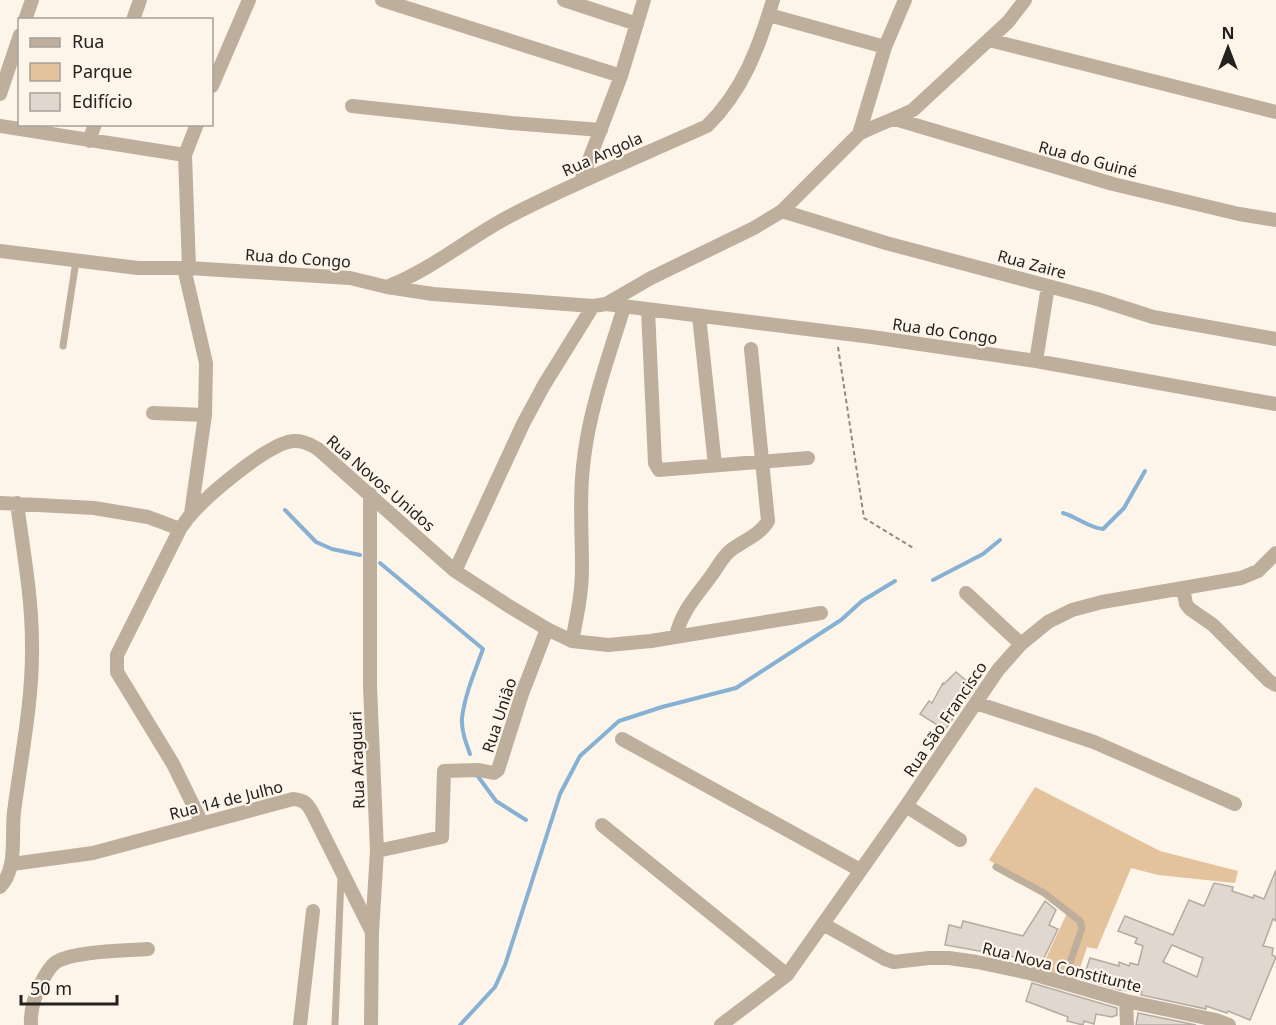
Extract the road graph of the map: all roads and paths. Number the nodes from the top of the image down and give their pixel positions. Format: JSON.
{"nodes":[{"id":1,"x":32,"y":0,"type":"edge"},
{"id":2,"x":140,"y":0,"type":"edge"},
{"id":3,"x":249,"y":0,"type":"edge"},
{"id":4,"x":382,"y":0,"type":"edge"},
{"id":5,"x":564,"y":0,"type":"edge"},
{"id":6,"x":644,"y":0,"type":"edge"},
{"id":7,"x":773,"y":0,"type":"edge"},
{"id":8,"x":905,"y":0,"type":"edge"},
{"id":9,"x":1025,"y":0,"type":"edge"},
{"id":10,"x":769,"y":15,"type":"junction"},
{"id":11,"x":26,"y":18,"type":"edge"},
{"id":12,"x":134,"y":18,"type":"edge"},
{"id":13,"x":637,"y":24,"type":"junction"},
{"id":14,"x":989,"y":40,"type":"junction"},
{"id":15,"x":18,"y":41,"type":"edge"},
{"id":16,"x":885,"y":47,"type":"junction"},
{"id":17,"x":621,"y":76,"type":"junction"},
{"id":18,"x":213,"y":84,"type":"edge"},
{"id":19,"x":0,"y":94,"type":"edge"},
{"id":20,"x":352,"y":105,"type":"dead end"},
{"id":21,"x":1276,"y":112,"type":"edge"},
{"id":22,"x":895,"y":119,"type":"junction"},
{"id":23,"x":0,"y":126,"type":"edge"},
{"id":24,"x":94,"y":126,"type":"edge"},
{"id":25,"x":195,"y":126,"type":"edge"},
{"id":26,"x":601,"y":130,"type":"junction"},
{"id":27,"x":859,"y":134,"type":"junction"},
{"id":28,"x":89,"y":141,"type":"junction"},
{"id":29,"x":185,"y":155,"type":"junction"},
{"id":30,"x":581,"y":181,"type":"junction"},
{"id":31,"x":782,"y":211,"type":"junction"},
{"id":32,"x":1276,"y":220,"type":"edge"},
{"id":33,"x":0,"y":251,"type":"edge"},
{"id":34,"x":76,"y":261,"type":"junction"},
{"id":35,"x":187,"y":268,"type":"junction"},
{"id":36,"x":1048,"y":286,"type":"junction"},
{"id":37,"x":387,"y":287,"type":"junction"},
{"id":38,"x":600,"y":305,"type":"junction"},
{"id":39,"x":624,"y":307,"type":"junction"},
{"id":40,"x":648,"y":310,"type":"junction"},
{"id":41,"x":699,"y":316,"type":"junction"},
{"id":42,"x":835,"y":332,"type":"junction"},
{"id":43,"x":1276,"y":339,"type":"edge"},
{"id":44,"x":63,"y":346,"type":"dead end"},
{"id":45,"x":751,"y":349,"type":"dead end"},
{"id":46,"x":1036,"y":360,"type":"junction"},
{"id":47,"x":1276,"y":404,"type":"edge"},
{"id":48,"x":153,"y":413,"type":"dead end"},
{"id":49,"x":205,"y":415,"type":"junction"},
{"id":50,"x":807,"y":458,"type":"dead end"},
{"id":51,"x":762,"y":462,"type":"junction"},
{"id":52,"x":715,"y":465,"type":"junction"},
{"id":53,"x":370,"y":494,"type":"junction"},
{"id":54,"x":0,"y":502,"type":"edge"},
{"id":55,"x":17,"y":503,"type":"junction"},
{"id":56,"x":191,"y":514,"type":"junction"},
{"id":57,"x":180,"y":529,"type":"junction"},
{"id":58,"x":915,"y":549,"type":"dead end"},
{"id":59,"x":1276,"y":553,"type":"edge"},
{"id":60,"x":455,"y":571,"type":"junction"},
{"id":61,"x":1183,"y":588,"type":"junction"},
{"id":62,"x":966,"y":593,"type":"dead end"},
{"id":63,"x":821,"y":613,"type":"dead end"},
{"id":64,"x":547,"y":628,"type":"junction"},
{"id":65,"x":676,"y":636,"type":"junction"},
{"id":66,"x":572,"y":640,"type":"junction"},
{"id":67,"x":1021,"y":644,"type":"junction"},
{"id":68,"x":1276,"y":685,"type":"edge"},
{"id":69,"x":976,"y":703,"type":"junction"},
{"id":70,"x":622,"y":739,"type":"dead end"},
{"id":71,"x":1234,"y":804,"type":"dead end"},
{"id":72,"x":906,"y":806,"type":"junction"},
{"id":73,"x":202,"y":823,"type":"junction"},
{"id":74,"x":602,"y":825,"type":"dead end"},
{"id":75,"x":6,"y":831,"type":"edge"},
{"id":76,"x":960,"y":840,"type":"dead end"},
{"id":77,"x":377,"y":851,"type":"junction"},
{"id":78,"x":12,"y":864,"type":"junction"},
{"id":79,"x":996,"y":867,"type":"dead end"},
{"id":80,"x":860,"y":870,"type":"junction"},
{"id":81,"x":342,"y":871,"type":"junction"},
{"id":82,"x":0,"y":887,"type":"edge"},
{"id":83,"x":313,"y":911,"type":"dead end"},
{"id":84,"x":823,"y":924,"type":"junction"},
{"id":85,"x":372,"y":932,"type":"junction"},
{"id":86,"x":148,"y":949,"type":"dead end"},
{"id":87,"x":787,"y":975,"type":"junction"},
{"id":88,"x":1063,"y":983,"type":"junction"},
{"id":89,"x":1126,"y":1001,"type":"junction"},
{"id":90,"x":31,"y":1025,"type":"edge"},
{"id":91,"x":300,"y":1025,"type":"edge"},
{"id":92,"x":335,"y":1025,"type":"edge"},
{"id":93,"x":371,"y":1025,"type":"edge"},
{"id":94,"x":721,"y":1025,"type":"edge"},
{"id":95,"x":1127,"y":1025,"type":"edge"},
{"id":96,"x":1229,"y":1025,"type":"edge"}],
"edges":[{"from":1,"to":11,"type":"street"},
{"from":2,"to":12,"type":"street"},
{"from":3,"to":18,"type":"street"},
{"from":4,"to":17,"type":"street"},
{"from":5,"to":13,"type":"street"},
{"from":6,"to":13,"type":"street"},
{"from":7,"to":10,"type":"street","name":"Rua Angola"},
{"from":8,"to":16,"type":"street"},
{"from":9,"to":14,"type":"street"},
{"from":10,"to":16,"type":"street"},
{"from":10,"to":30,"type":"street","name":"Rua Angola"},
{"from":13,"to":17,"type":"street"},
{"from":14,"to":21,"type":"street"},
{"from":14,"to":22,"type":"street"},
{"from":15,"to":19,"type":"street"},
{"from":16,"to":27,"type":"street"},
{"from":17,"to":26,"type":"street"},
{"from":20,"to":26,"type":"street"},
{"from":22,"to":27,"type":"street"},
{"from":22,"to":32,"type":"street","name":"Rua do Guiné"},
{"from":23,"to":28,"type":"street"},
{"from":24,"to":28,"type":"street"},
{"from":25,"to":29,"type":"street"},
{"from":26,"to":30,"type":"street"},
{"from":27,"to":31,"type":"street"},
{"from":28,"to":29,"type":"street"},
{"from":29,"to":35,"type":"street"},
{"from":30,"to":37,"type":"street","name":"Rua Angola"},
{"from":31,"to":36,"type":"street","name":"Rua Zaire"},
{"from":31,"to":38,"type":"street"},
{"from":33,"to":34,"type":"street","name":"Rua do Congo"},
{"from":34,"to":35,"type":"street","name":"Rua do Congo"},
{"from":34,"to":44,"type":"lane"},
{"from":35,"to":37,"type":"street","name":"Rua do Congo"},
{"from":35,"to":49,"type":"street"},
{"from":36,"to":43,"type":"street","name":"Rua Zaire"},
{"from":36,"to":46,"type":"street"},
{"from":37,"to":38,"type":"street","name":"Rua do Congo"},
{"from":38,"to":39,"type":"street","name":"Rua do Congo"},
{"from":38,"to":60,"type":"street"},
{"from":39,"to":40,"type":"street","name":"Rua do Congo"},
{"from":39,"to":66,"type":"street"},
{"from":40,"to":41,"type":"street","name":"Rua do Congo"},
{"from":40,"to":52,"type":"street"},
{"from":41,"to":42,"type":"street","name":"Rua do Congo"},
{"from":41,"to":52,"type":"street"},
{"from":42,"to":46,"type":"street","name":"Rua do Congo"},
{"from":42,"to":58,"type":"path"},
{"from":45,"to":51,"type":"street"},
{"from":46,"to":47,"type":"street","name":"Rua do Congo"},
{"from":48,"to":49,"type":"street"},
{"from":49,"to":56,"type":"street"},
{"from":50,"to":51,"type":"street"},
{"from":51,"to":52,"type":"street"},
{"from":51,"to":65,"type":"street"},
{"from":53,"to":56,"type":"street","name":"Rua Novos Unidos"},
{"from":53,"to":60,"type":"street","name":"Rua Novos Unidos"},
{"from":53,"to":77,"type":"street","name":"Rua Araguari"},
{"from":54,"to":55,"type":"street"},
{"from":55,"to":57,"type":"street"},
{"from":55,"to":75,"type":"street"},
{"from":56,"to":57,"type":"street","name":"Rua Novos Unidos"},
{"from":57,"to":73,"type":"street","name":"Rua Novos Unidos"},
{"from":59,"to":61,"type":"street","name":"Rua São Francisco"},
{"from":60,"to":64,"type":"street","name":"Rua Novos Unidos"},
{"from":61,"to":67,"type":"street","name":"Rua São Francisco"},
{"from":61,"to":68,"type":"street"},
{"from":62,"to":67,"type":"street"},
{"from":63,"to":65,"type":"street","name":"Rua Novos Unidos"},
{"from":64,"to":66,"type":"street","name":"Rua Novos Unidos"},
{"from":64,"to":77,"type":"street","name":"Rua Uniâo"},
{"from":65,"to":66,"type":"street","name":"Rua Novos Unidos"},
{"from":67,"to":69,"type":"street","name":"Rua São Francisco"},
{"from":69,"to":71,"type":"street"},
{"from":69,"to":72,"type":"street","name":"Rua São Francisco"},
{"from":70,"to":80,"type":"street"},
{"from":72,"to":76,"type":"street"},
{"from":72,"to":80,"type":"street","name":"Rua São Francisco"},
{"from":73,"to":78,"type":"street","name":"Rua 14 de Julho"},
{"from":73,"to":81,"type":"street","name":"Rua 14 de Julho"},
{"from":74,"to":87,"type":"street"},
{"from":75,"to":78,"type":"street"},
{"from":77,"to":85,"type":"street","name":"Rua Araguari"},
{"from":78,"to":82,"type":"street"},
{"from":79,"to":88,"type":"lane"},
{"from":80,"to":84,"type":"street","name":"Rua São Francisco"},
{"from":81,"to":85,"type":"street","name":"Rua 14 de Julho"},
{"from":81,"to":92,"type":"lane"},
{"from":83,"to":91,"type":"street"},
{"from":84,"to":87,"type":"street","name":"Rua São Francisco"},
{"from":84,"to":88,"type":"street","name":"Rua Nova Constitunte"},
{"from":85,"to":93,"type":"street","name":"Rua Araguari"},
{"from":86,"to":90,"type":"street"},
{"from":87,"to":94,"type":"street","name":"Rua São Francisco"},
{"from":88,"to":89,"type":"street","name":"Rua Nova Constitunte"},
{"from":89,"to":95,"type":"street"},
{"from":89,"to":96,"type":"street","name":"Rua Nova Constitunte"}]}
